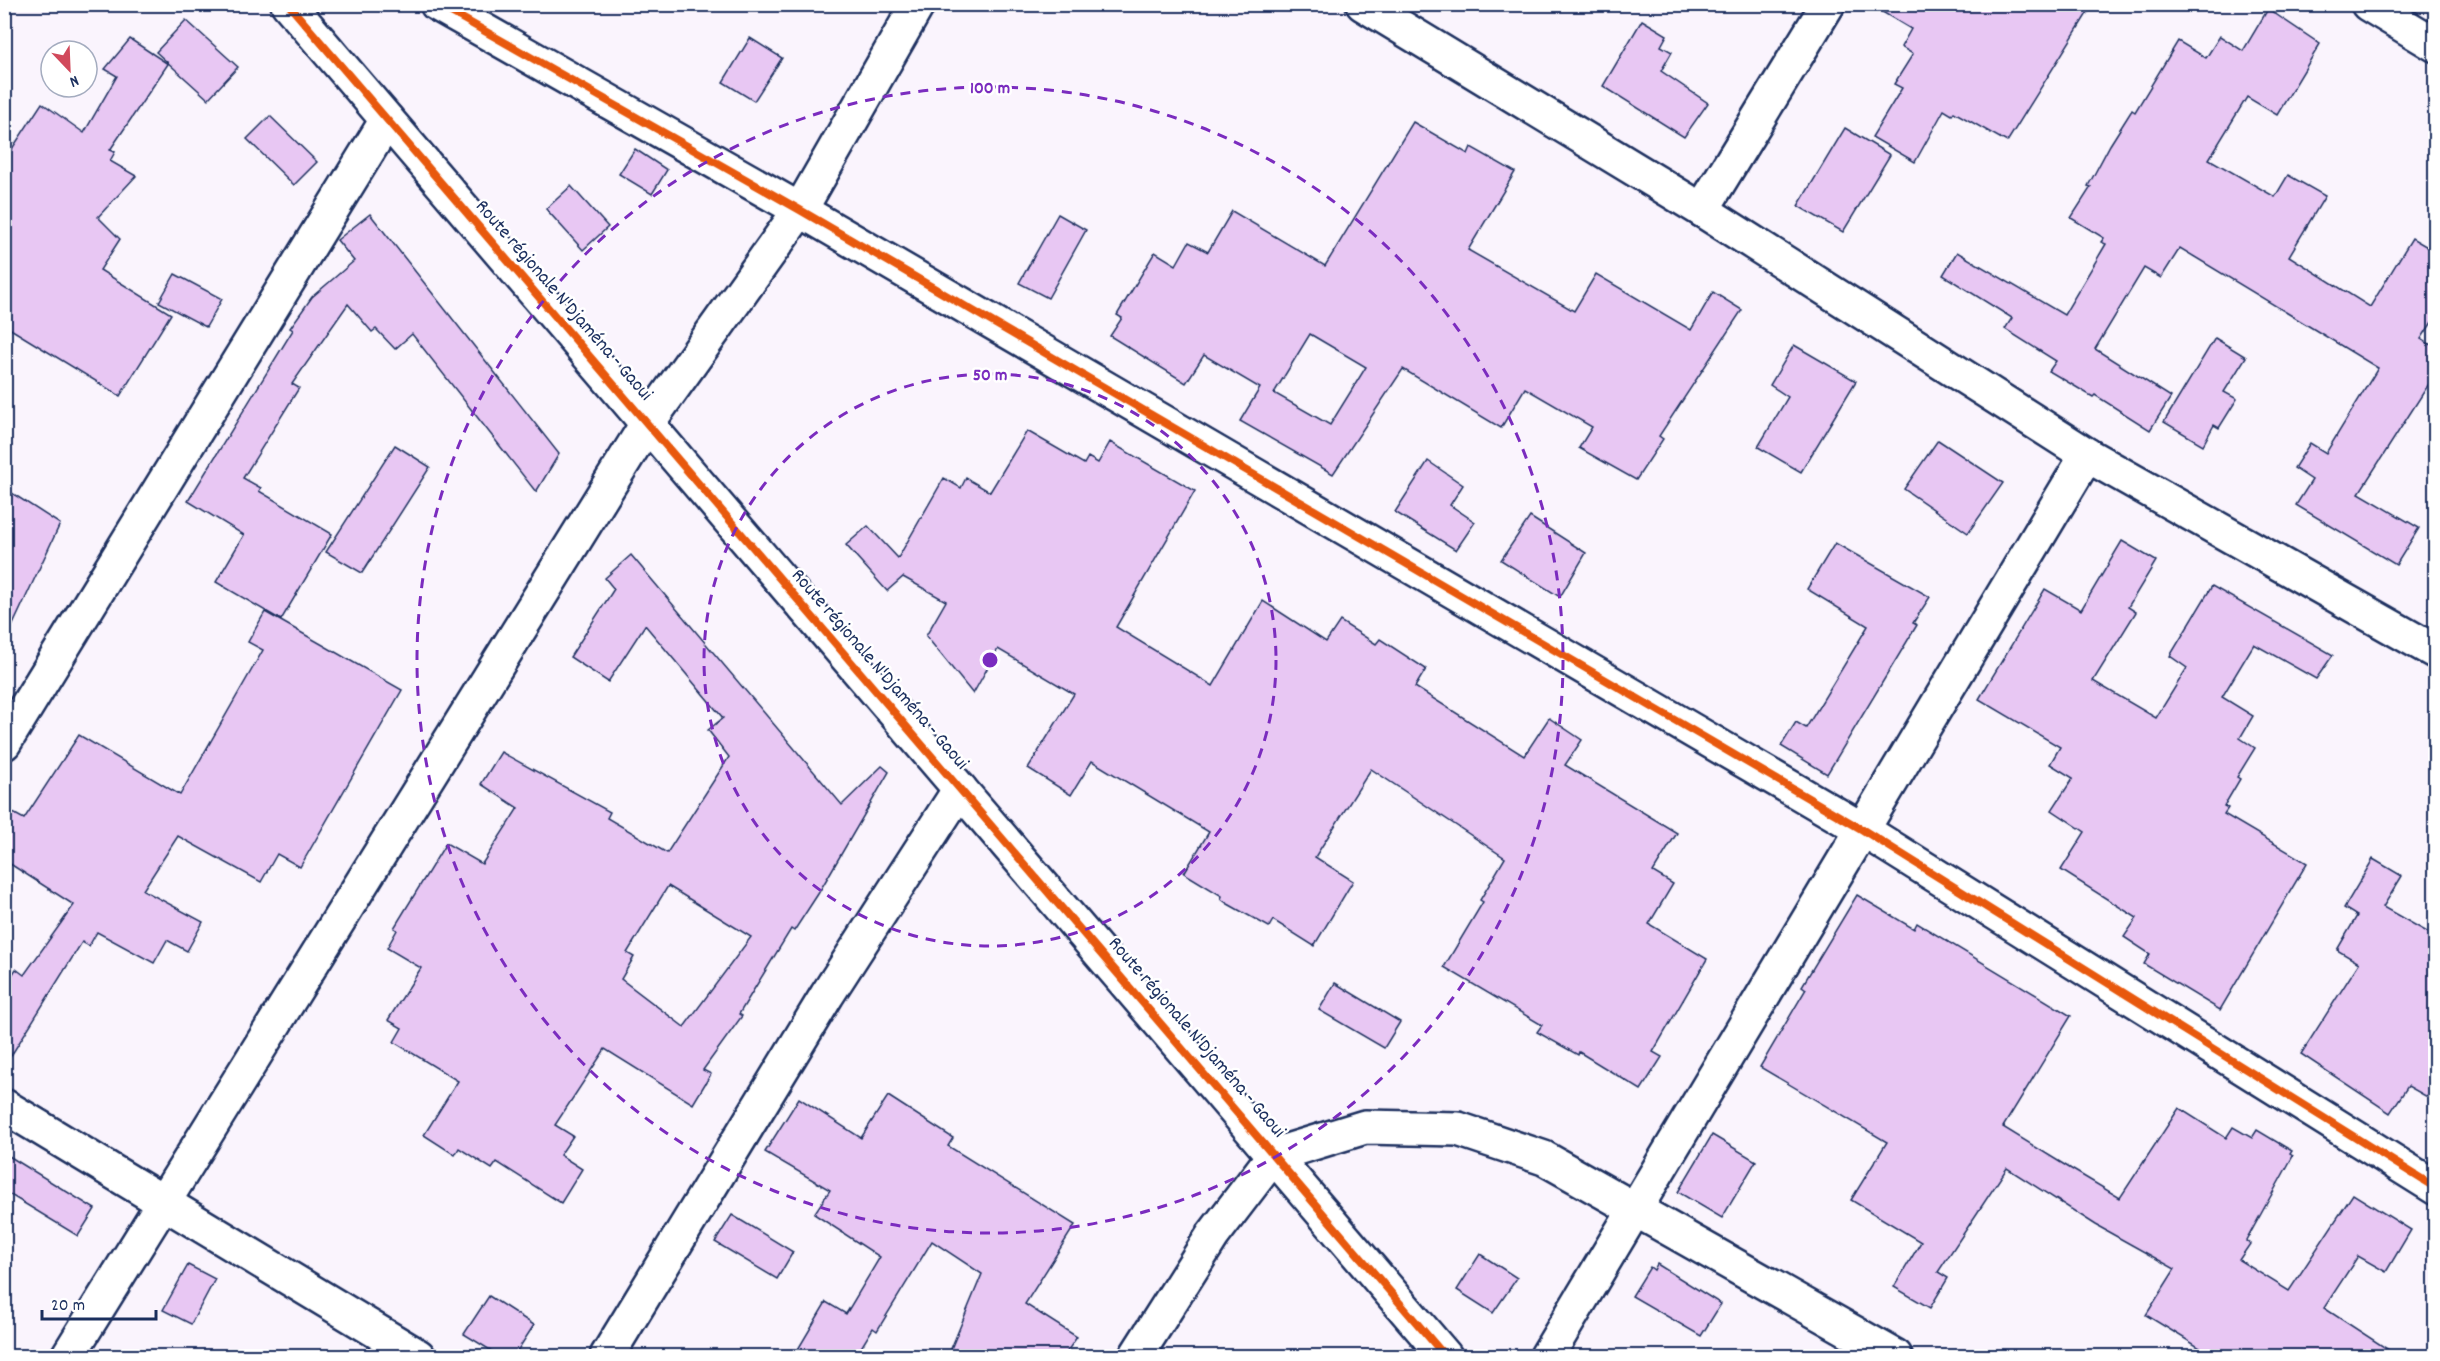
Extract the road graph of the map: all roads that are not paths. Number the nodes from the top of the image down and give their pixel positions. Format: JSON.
{"nodes":[{"id":1,"x":288,"y":4,"type":"edge"},
{"id":2,"x":437,"y":4,"type":"edge"},
{"id":3,"x":918,"y":4,"type":"edge"},
{"id":4,"x":1364,"y":4,"type":"edge"},
{"id":5,"x":1828,"y":4,"type":"edge"},
{"id":6,"x":2368,"y":4,"type":"edge"},
{"id":7,"x":2436,"y":45,"type":"edge"},
{"id":8,"x":387,"y":120,"type":"junction"},
{"id":9,"x":800,"y":210,"type":"junction"},
{"id":10,"x":1702,"y":210,"type":"junction"},
{"id":11,"x":647,"y":424,"type":"junction"},
{"id":12,"x":2087,"y":455,"type":"junction"},
{"id":13,"x":2436,"y":652,"type":"edge"},
{"id":14,"x":4,"y":742,"type":"edge"},
{"id":15,"x":960,"y":789,"type":"junction"},
{"id":16,"x":1863,"y":830,"type":"junction"},
{"id":17,"x":4,"y":1107,"type":"edge"},
{"id":18,"x":1274,"y":1155,"type":"junction"},
{"id":19,"x":2436,"y":1188,"type":"edge"},
{"id":20,"x":163,"y":1202,"type":"junction"},
{"id":21,"x":1635,"y":1207,"type":"junction"},
{"id":22,"x":68,"y":1356,"type":"edge"},
{"id":23,"x":418,"y":1356,"type":"edge"},
{"id":24,"x":607,"y":1356,"type":"edge"},
{"id":25,"x":1136,"y":1356,"type":"edge"},
{"id":26,"x":1444,"y":1356,"type":"edge"},
{"id":27,"x":1547,"y":1356,"type":"edge"},
{"id":28,"x":1895,"y":1356,"type":"edge"}],
"edges":[{"from":1,"to":8,"type":"street","name":"Route régionale N'Djaména - Gaoui"},
{"from":2,"to":9,"type":"street"},
{"from":3,"to":9,"type":"street"},
{"from":4,"to":10,"type":"street"},
{"from":5,"to":10,"type":"street"},
{"from":6,"to":7,"type":"street"},
{"from":8,"to":11,"type":"street","name":"Route régionale N'Djaména - Gaoui"},
{"from":8,"to":14,"type":"street"},
{"from":9,"to":11,"type":"street"},
{"from":9,"to":16,"type":"street"},
{"from":10,"to":12,"type":"street"},
{"from":11,"to":15,"type":"street","name":"Route régionale N'Djaména - Gaoui"},
{"from":11,"to":20,"type":"street"},
{"from":12,"to":13,"type":"street"},
{"from":12,"to":16,"type":"street"},
{"from":15,"to":18,"type":"street","name":"Route régionale N'Djaména - Gaoui"},
{"from":15,"to":24,"type":"street"},
{"from":16,"to":19,"type":"street"},
{"from":16,"to":21,"type":"street"},
{"from":17,"to":20,"type":"street"},
{"from":18,"to":21,"type":"street"},
{"from":18,"to":25,"type":"street"},
{"from":18,"to":26,"type":"street","name":"Route régionale N'Djaména - Gaoui"},
{"from":20,"to":22,"type":"street"},
{"from":20,"to":23,"type":"street"},
{"from":21,"to":27,"type":"street"},
{"from":21,"to":28,"type":"street"}]}
